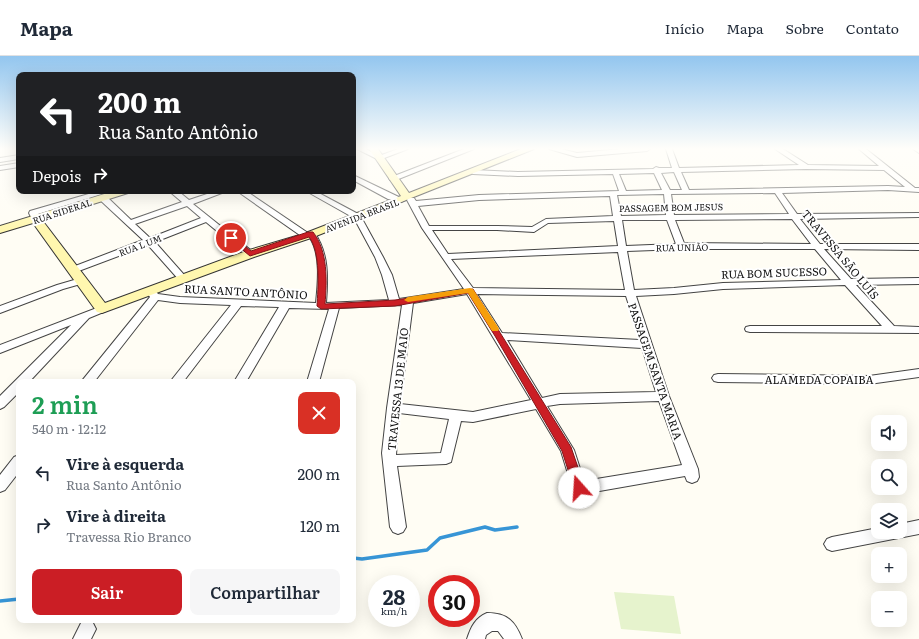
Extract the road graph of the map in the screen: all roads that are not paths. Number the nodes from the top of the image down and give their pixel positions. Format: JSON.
{"nodes":[{"id":1,"x":398,"y":176,"type":"edge"},
{"id":2,"x":463,"y":176,"type":"edge"},
{"id":3,"x":617,"y":176,"type":"edge"},
{"id":4,"x":659,"y":176,"type":"edge"},
{"id":5,"x":679,"y":176,"type":"edge"},
{"id":6,"x":897,"y":176,"type":"edge"},
{"id":7,"x":393,"y":178,"type":"joint"},
{"id":8,"x":356,"y":179,"type":"edge"},
{"id":9,"x":777,"y":190,"type":"junction"},
{"id":10,"x":916,"y":190,"type":"edge"},
{"id":11,"x":686,"y":191,"type":"junction"},
{"id":12,"x":667,"y":192,"type":"junction"},
{"id":13,"x":623,"y":193,"type":"junction"},
{"id":14,"x":105,"y":194,"type":"edge"},
{"id":15,"x":177,"y":194,"type":"edge"},
{"id":16,"x":214,"y":194,"type":"edge"},
{"id":17,"x":246,"y":194,"type":"edge"},
{"id":18,"x":316,"y":194,"type":"edge"},
{"id":19,"x":613,"y":194,"type":"junction"},
{"id":20,"x":919,"y":195,"type":"edge"},
{"id":21,"x":408,"y":200,"type":"junction"},
{"id":22,"x":189,"y":203,"type":"junction"},
{"id":23,"x":919,"y":215,"type":"edge"},
{"id":24,"x":357,"y":216,"type":"junction"},
{"id":25,"x":792,"y":216,"type":"junction"},
{"id":26,"x":670,"y":217,"type":"junction"},
{"id":27,"x":617,"y":218,"type":"junction"},
{"id":28,"x":36,"y":219,"type":"junction"},
{"id":29,"x":207,"y":219,"type":"junction"},
{"id":30,"x":130,"y":223,"type":"junction"},
{"id":31,"x":426,"y":228,"type":"junction"},
{"id":32,"x":0,"y":230,"type":"edge"},
{"id":33,"x":309,"y":235,"type":"junction"},
{"id":34,"x":149,"y":241,"type":"junction"},
{"id":35,"x":681,"y":246,"type":"junction"},
{"id":36,"x":817,"y":247,"type":"junction"},
{"id":37,"x":919,"y":247,"type":"edge"},
{"id":38,"x":623,"y":248,"type":"junction"},
{"id":39,"x":250,"y":254,"type":"junction"},
{"id":40,"x":445,"y":257,"type":"junction"},
{"id":41,"x":73,"y":270,"type":"junction"},
{"id":42,"x":183,"y":279,"type":"junction"},
{"id":43,"x":81,"y":281,"type":"junction"},
{"id":44,"x":847,"y":281,"type":"junction"},
{"id":45,"x":919,"y":281,"type":"edge"},
{"id":46,"x":470,"y":291,"type":"junction"},
{"id":47,"x":630,"y":293,"type":"junction"},
{"id":48,"x":153,"y":294,"type":"junction"},
{"id":49,"x":408,"y":300,"type":"junction"},
{"id":50,"x":239,"y":302,"type":"junction"},
{"id":51,"x":395,"y":303,"type":"junction"},
{"id":52,"x":286,"y":304,"type":"junction"},
{"id":53,"x":321,"y":306,"type":"junction"},
{"id":54,"x":335,"y":306,"type":"junction"},
{"id":55,"x":102,"y":309,"type":"junction"},
{"id":56,"x":0,"y":310,"type":"edge"},
{"id":57,"x":87,"y":315,"type":"junction"},
{"id":58,"x":750,"y":328,"type":"dead end"},
{"id":59,"x":891,"y":330,"type":"junction"},
{"id":60,"x":919,"y":330,"type":"edge"},
{"id":61,"x":499,"y":336,"type":"junction"},
{"id":62,"x":645,"y":344,"type":"junction"},
{"id":63,"x":0,"y":349,"type":"edge"},
{"id":64,"x":919,"y":373,"type":"edge"},
{"id":65,"x":718,"y":378,"type":"dead end"},
{"id":66,"x":25,"y":379,"type":"edge"},
{"id":67,"x":89,"y":379,"type":"edge"},
{"id":68,"x":178,"y":379,"type":"edge"},
{"id":69,"x":242,"y":379,"type":"edge"},
{"id":70,"x":314,"y":379,"type":"edge"},
{"id":71,"x":16,"y":388,"type":"edge"},
{"id":72,"x":663,"y":396,"type":"junction"},
{"id":73,"x":539,"y":403,"type":"junction"},
{"id":74,"x":0,"y":404,"type":"edge"},
{"id":75,"x":393,"y":408,"type":"junction"},
{"id":76,"x":456,"y":415,"type":"junction"},
{"id":77,"x":390,"y":462,"type":"junction"},
{"id":78,"x":16,"y":465,"type":"edge"},
{"id":79,"x":0,"y":486,"type":"edge"},
{"id":80,"x":398,"y":527,"type":"dead end"},
{"id":81,"x":919,"y":528,"type":"edge"},
{"id":82,"x":907,"y":530,"type":"edge"},
{"id":83,"x":871,"y":537,"type":"edge"},
{"id":84,"x":832,"y":544,"type":"dead end"},
{"id":85,"x":476,"y":639,"type":"edge"},
{"id":86,"x":513,"y":639,"type":"edge"}],
"edges":[{"from":1,"to":7,"type":"street"},
{"from":2,"to":21,"type":"main road","name":"AVENIDA BRASIL"},
{"from":3,"to":13,"type":"street"},
{"from":4,"to":12,"type":"street"},
{"from":5,"to":11,"type":"street"},
{"from":6,"to":10,"type":"street"},
{"from":7,"to":21,"type":"main road"},
{"from":8,"to":21,"type":"street"},
{"from":9,"to":10,"type":"street"},
{"from":9,"to":11,"type":"street"},
{"from":9,"to":25,"type":"street","name":"TRAVESSA SÃO LUÍS"},
{"from":10,"to":20,"type":"street"},
{"from":11,"to":12,"type":"street"},
{"from":12,"to":13,"type":"street"},
{"from":12,"to":26,"type":"street"},
{"from":13,"to":19,"type":"street"},
{"from":14,"to":28,"type":"main road","name":"RUA SIDERAL"},
{"from":14,"to":30,"type":"street"},
{"from":15,"to":22,"type":"street"},
{"from":16,"to":22,"type":"street"},
{"from":17,"to":33,"type":"street"},
{"from":18,"to":24,"type":"street"},
{"from":19,"to":21,"type":"street"},
{"from":19,"to":27,"type":"street","name":"PASSAGEM SANTA MARIA"},
{"from":21,"to":24,"type":"main road","name":"AVENIDA BRASIL"},
{"from":21,"to":31,"type":"street"},
{"from":22,"to":29,"type":"street"},
{"from":22,"to":30,"type":"street"},
{"from":23,"to":25,"type":"street","name":"PASSAGEM BOM JESUS"},
{"from":24,"to":33,"type":"main road","name":"AVENIDA BRASIL"},
{"from":24,"to":51,"type":"street"},
{"from":25,"to":26,"type":"street","name":"PASSAGEM BOM JESUS"},
{"from":25,"to":36,"type":"street","name":"TRAVESSA SÃO LUÍS"},
{"from":26,"to":27,"type":"street","name":"PASSAGEM BOM JESUS"},
{"from":26,"to":35,"type":"street"},
{"from":27,"to":31,"type":"street","name":"PASSAGEM BOM JESUS"},
{"from":27,"to":38,"type":"street","name":"PASSAGEM SANTA MARIA"},
{"from":28,"to":32,"type":"main road","name":"RUA SIDERAL"},
{"from":28,"to":41,"type":"main road"},
{"from":29,"to":34,"type":"street","name":"RUA L UM"},
{"from":29,"to":39,"type":"street"},
{"from":30,"to":34,"type":"street"},
{"from":31,"to":40,"type":"street"},
{"from":33,"to":39,"type":"main road","name":"AVENIDA BRASIL"},
{"from":33,"to":53,"type":"street"},
{"from":34,"to":41,"type":"street","name":"RUA L UM"},
{"from":34,"to":42,"type":"street"},
{"from":35,"to":36,"type":"street","name":"RUA UNIÃO"},
{"from":35,"to":38,"type":"street","name":"RUA UNIÃO"},
{"from":36,"to":37,"type":"street","name":"RUA UNIÃO"},
{"from":36,"to":44,"type":"street","name":"TRAVESSA SÃO LUÍS"},
{"from":38,"to":40,"type":"street","name":"RUA UNIÃO"},
{"from":38,"to":47,"type":"street","name":"PASSAGEM SANTA MARIA"},
{"from":39,"to":42,"type":"main road","name":"AVENIDA BRASIL"},
{"from":40,"to":46,"type":"street"},
{"from":41,"to":43,"type":"main road"},
{"from":42,"to":48,"type":"main road","name":"AVENIDA BRASIL"},
{"from":43,"to":55,"type":"main road"},
{"from":43,"to":56,"type":"street"},
{"from":44,"to":45,"type":"street","name":"RUA BOM SUCESSO"},
{"from":44,"to":47,"type":"street","name":"RUA BOM SUCESSO"},
{"from":44,"to":59,"type":"street","name":"TRAVESSA SÃO LUÍS"},
{"from":46,"to":47,"type":"street","name":"RUA SANTO ANTÔNIO"},
{"from":46,"to":49,"type":"street","name":"RUA SANTO ANTÔNIO"},
{"from":46,"to":61,"type":"street"},
{"from":47,"to":62,"type":"street","name":"PASSAGEM SANTA MARIA"},
{"from":48,"to":50,"type":"street","name":"RUA SANTO ANTÔNIO"},
{"from":48,"to":55,"type":"main road","name":"AVENIDA BRASIL"},
{"from":48,"to":67,"type":"street"},
{"from":49,"to":51,"type":"street","name":"RUA SANTO ANTÔNIO"},
{"from":49,"to":75,"type":"street","name":"TRAVESSA 13 DE MAIO"},
{"from":50,"to":52,"type":"street","name":"RUA SANTO ANTÔNIO"},
{"from":50,"to":68,"type":"street"},
{"from":51,"to":54,"type":"street","name":"RUA SANTO ANTÔNIO"},
{"from":52,"to":53,"type":"street","name":"RUA SANTO ANTÔNIO"},
{"from":52,"to":69,"type":"street"},
{"from":53,"to":54,"type":"street","name":"RUA SANTO ANTÔNIO"},
{"from":54,"to":70,"type":"street"},
{"from":55,"to":57,"type":"street"},
{"from":57,"to":63,"type":"street"},
{"from":57,"to":66,"type":"street"},
{"from":58,"to":59,"type":"street"},
{"from":59,"to":60,"type":"street"},
{"from":61,"to":62,"type":"street"},
{"from":61,"to":73,"type":"street"},
{"from":62,"to":72,"type":"street","name":"PASSAGEM SANTA MARIA"},
{"from":64,"to":65,"type":"street","name":"ALAMEDA COPAIBA"},
{"from":71,"to":74,"type":"street"},
{"from":72,"to":73,"type":"street"},
{"from":72,"to":73,"type":"street","name":"PASSAGEM SANTA MARIA"},
{"from":73,"to":76,"type":"street"},
{"from":75,"to":76,"type":"street"},
{"from":75,"to":77,"type":"street","name":"TRAVESSA 13 DE MAIO"},
{"from":76,"to":77,"type":"street"},
{"from":77,"to":80,"type":"street","name":"TRAVESSA 13 DE MAIO"},
{"from":78,"to":79,"type":"street"},
{"from":81,"to":82,"type":"street"},
{"from":83,"to":84,"type":"street"},
{"from":85,"to":86,"type":"street"}]}
